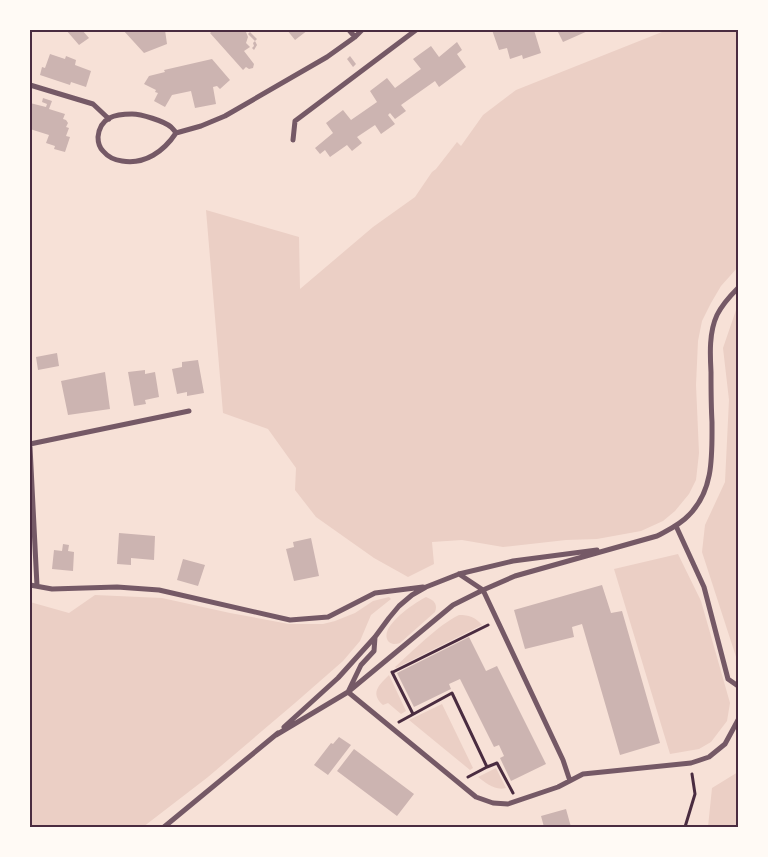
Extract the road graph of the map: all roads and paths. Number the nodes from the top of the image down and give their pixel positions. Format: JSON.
{"nodes":[{"id":1,"x":349,"y":30,"type":"edge"},
{"id":2,"x":362,"y":30,"type":"edge"},
{"id":3,"x":416,"y":30,"type":"edge"},
{"id":4,"x":355,"y":37,"type":"junction"},
{"id":5,"x":30,"y":85,"type":"edge"},
{"id":6,"x":109,"y":119,"type":"junction"},
{"id":7,"x":176,"y":133,"type":"junction"},
{"id":8,"x":293,"y":140,"type":"dead end"},
{"id":9,"x":738,"y":288,"type":"edge"},
{"id":10,"x":189,"y":411,"type":"dead end"},
{"id":11,"x":30,"y":446,"type":"edge"},
{"id":12,"x":676,"y":526,"type":"junction"},
{"id":13,"x":618,"y":547,"type":"junction"},
{"id":14,"x":459,"y":574,"type":"junction"},
{"id":15,"x":30,"y":585,"type":"edge"},
{"id":16,"x":37,"y":586,"type":"junction"},
{"id":17,"x":426,"y":587,"type":"junction"},
{"id":18,"x":483,"y":590,"type":"junction"},
{"id":19,"x":483,"y":627,"type":"dead end"},
{"id":20,"x":374,"y":637,"type":"junction"},
{"id":21,"x":738,"y":686,"type":"edge"},
{"id":22,"x":348,"y":692,"type":"junction"},
{"id":23,"x":738,"y":720,"type":"edge"},
{"id":24,"x":276,"y":735,"type":"junction"},
{"id":25,"x":691,"y":764,"type":"junction"},
{"id":26,"x":487,"y":767,"type":"junction"},
{"id":27,"x":570,"y":781,"type":"junction"},
{"id":28,"x":459,"y":782,"type":"junction"},
{"id":29,"x":517,"y":801,"type":"junction"},
{"id":30,"x":164,"y":827,"type":"edge"},
{"id":31,"x":685,"y":827,"type":"edge"}],
"edges":[{"from":1,"to":4,"type":"street"},
{"from":2,"to":4,"type":"street"},
{"from":3,"to":8,"type":"street"},
{"from":4,"to":7,"type":"street"},
{"from":5,"to":6,"type":"street"},
{"from":6,"to":7,"type":"street"},
{"from":6,"to":7,"type":"street"},
{"from":9,"to":12,"type":"street"},
{"from":10,"to":11,"type":"street"},
{"from":11,"to":16,"type":"street"},
{"from":12,"to":13,"type":"street"},
{"from":12,"to":21,"type":"street"},
{"from":13,"to":14,"type":"street"},
{"from":13,"to":18,"type":"street"},
{"from":14,"to":17,"type":"street"},
{"from":14,"to":18,"type":"street"},
{"from":15,"to":16,"type":"street"},
{"from":16,"to":17,"type":"street"},
{"from":17,"to":20,"type":"street"},
{"from":18,"to":22,"type":"street"},
{"from":18,"to":27,"type":"street"},
{"from":19,"to":26,"type":"path"},
{"from":20,"to":22,"type":"street"},
{"from":20,"to":24,"type":"street"},
{"from":22,"to":24,"type":"street"},
{"from":22,"to":28,"type":"street"},
{"from":23,"to":25,"type":"street"},
{"from":24,"to":30,"type":"street"},
{"from":25,"to":27,"type":"street"},
{"from":25,"to":31,"type":"path"},
{"from":26,"to":28,"type":"path"},
{"from":26,"to":29,"type":"path"},
{"from":27,"to":29,"type":"street"},
{"from":28,"to":29,"type":"street"}]}
